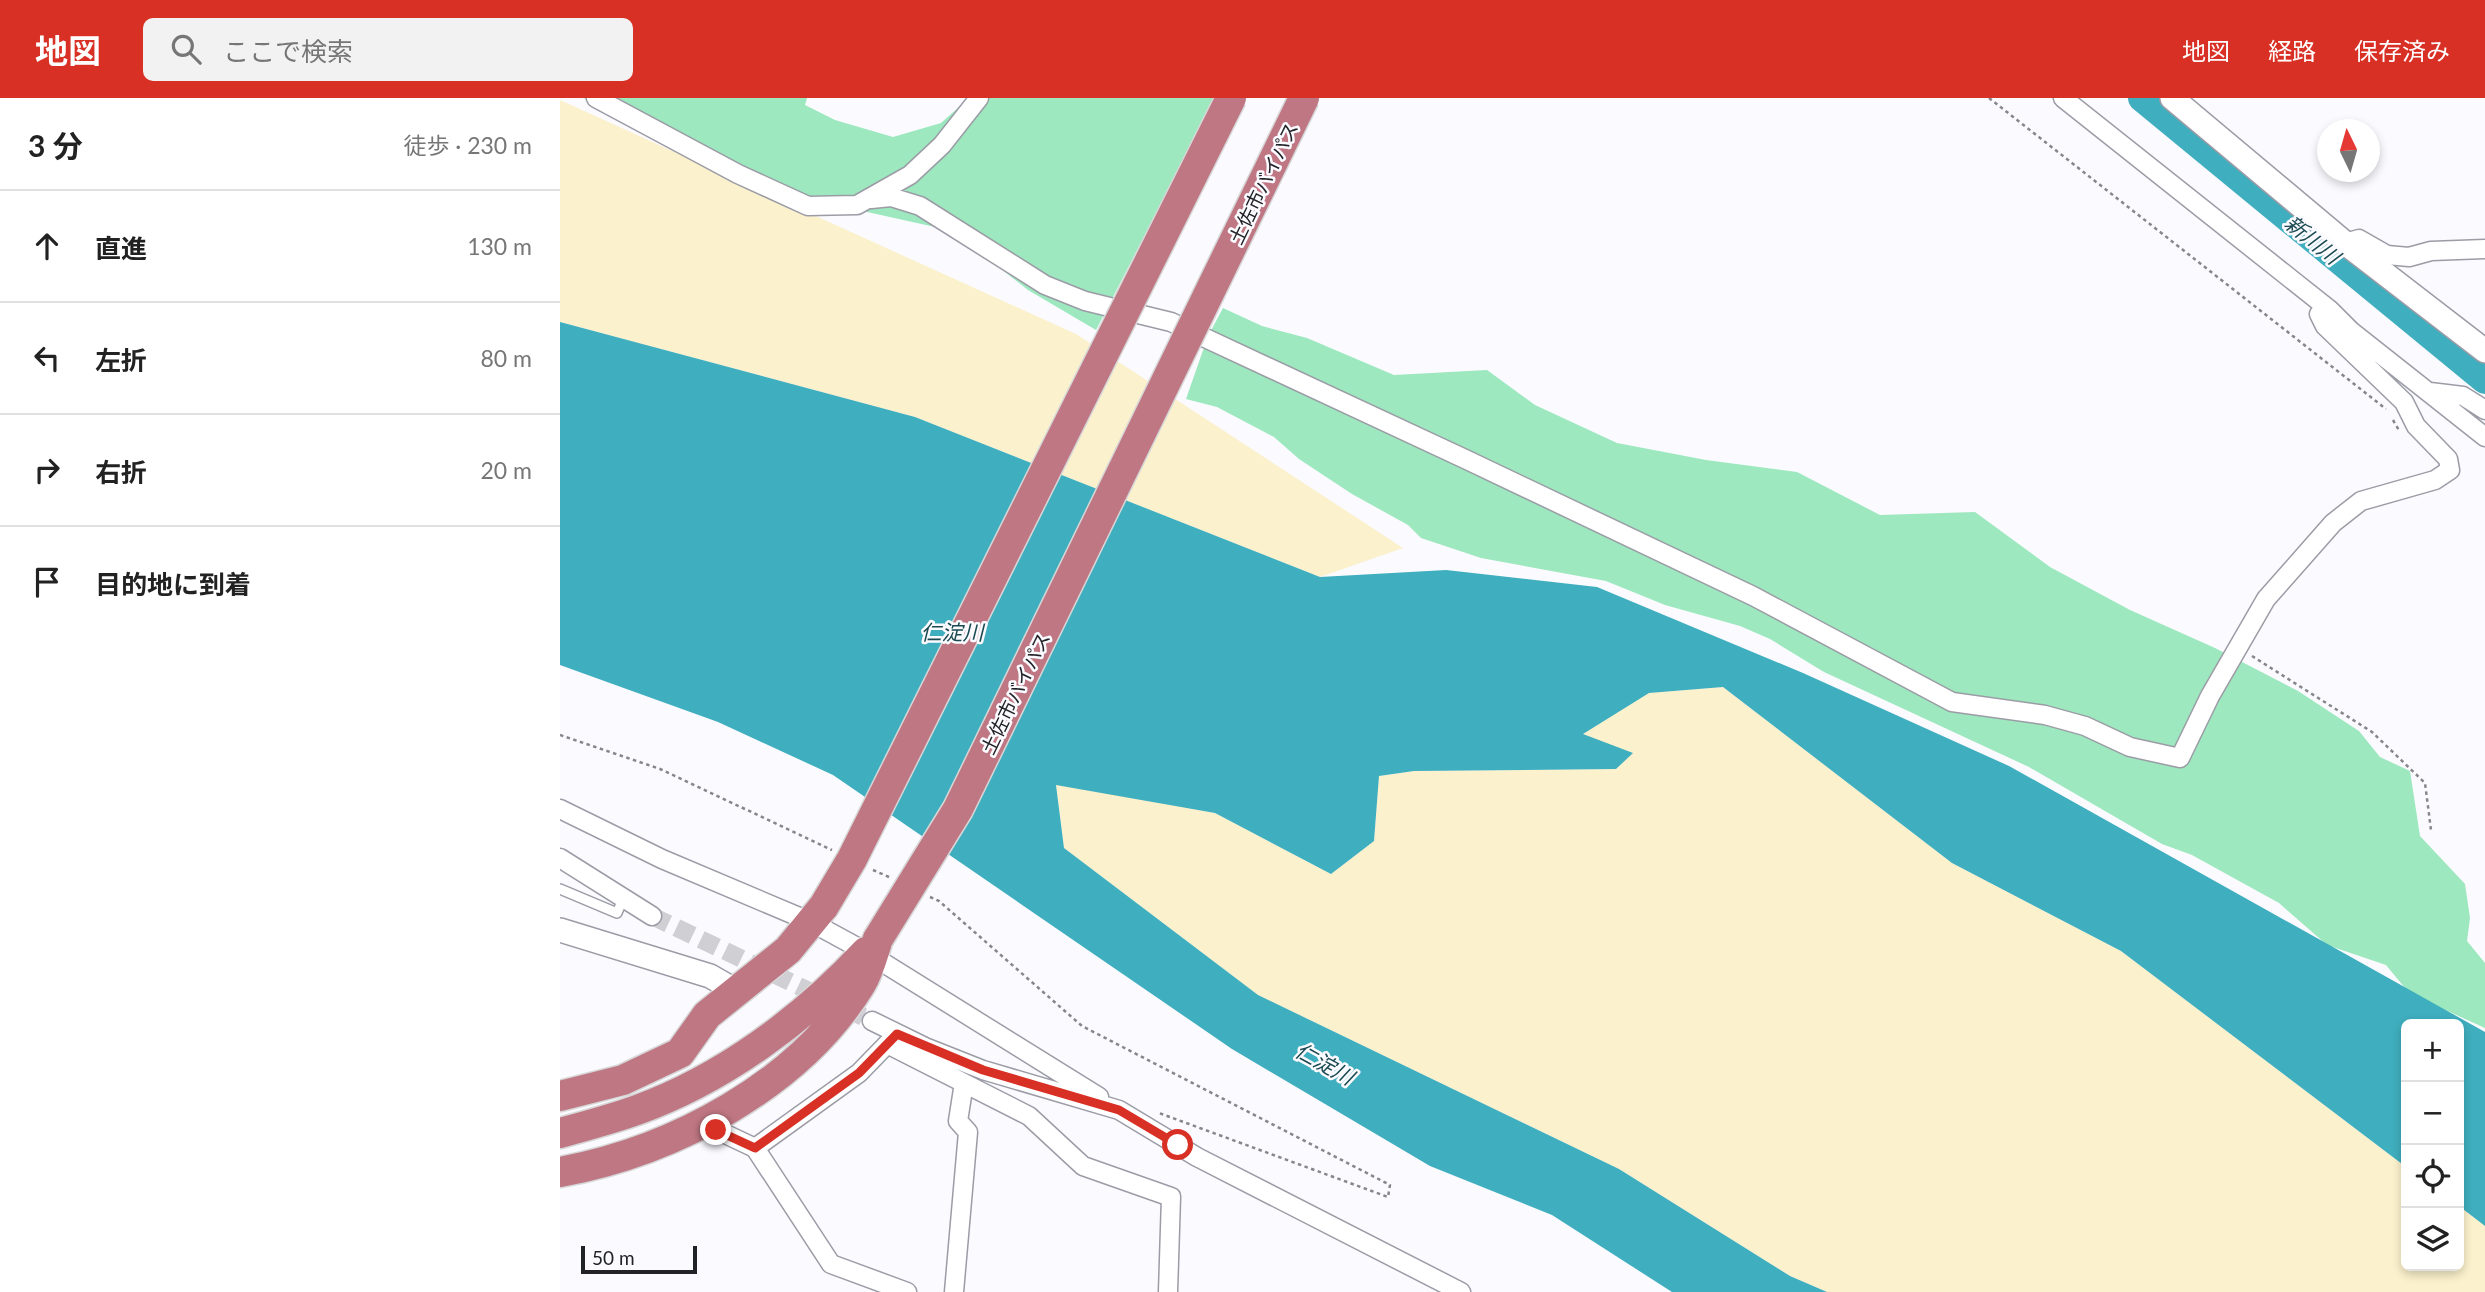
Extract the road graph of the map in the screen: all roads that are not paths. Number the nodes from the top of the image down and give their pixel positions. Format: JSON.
{"nodes":[{"id":1,"x":596,"y":98,"type":"edge"},
{"id":2,"x":979,"y":98,"type":"edge"},
{"id":3,"x":1231,"y":98,"type":"edge"},
{"id":4,"x":1304,"y":98,"type":"edge"},
{"id":5,"x":2063,"y":98,"type":"edge"},
{"id":6,"x":2172,"y":98,"type":"edge"},
{"id":7,"x":871,"y":199,"type":"junction"},
{"id":8,"x":2345,"y":243,"type":"junction"},
{"id":9,"x":2485,"y":249,"type":"edge"},
{"id":10,"x":2330,"y":310,"type":"junction"},
{"id":11,"x":2485,"y":351,"type":"edge"},
{"id":12,"x":2428,"y":392,"type":"junction"},
{"id":13,"x":2485,"y":410,"type":"edge"},
{"id":14,"x":2485,"y":437,"type":"edge"},
{"id":15,"x":560,"y":808,"type":"edge"},
{"id":16,"x":560,"y":858,"type":"edge"},
{"id":17,"x":560,"y":889,"type":"edge"},
{"id":18,"x":623,"y":899,"type":"junction"},
{"id":19,"x":817,"y":914,"type":"junction"},
{"id":20,"x":652,"y":916,"type":"tunnel mouth"},
{"id":21,"x":560,"y":930,"type":"edge"},
{"id":22,"x":872,"y":949,"type":"junction"},
{"id":23,"x":738,"y":992,"type":"junction"},
{"id":24,"x":872,"y":1021,"type":"tunnel mouth"},
{"id":25,"x":892,"y":1039,"type":"junction"},
{"id":26,"x":964,"y":1083,"type":"junction"},
{"id":27,"x":560,"y":1096,"type":"edge"},
{"id":28,"x":1122,"y":1112,"type":"junction"},
{"id":29,"x":700,"y":1122,"type":"junction"},
{"id":30,"x":560,"y":1133,"type":"edge"},
{"id":31,"x":755,"y":1148,"type":"junction"},
{"id":32,"x":560,"y":1172,"type":"edge"},
{"id":33,"x":884,"y":1288,"type":"edge"},
{"id":34,"x":907,"y":1292,"type":"edge"},
{"id":35,"x":954,"y":1292,"type":"edge"},
{"id":36,"x":1168,"y":1292,"type":"edge"},
{"id":37,"x":1461,"y":1292,"type":"edge"}],
"edges":[{"from":1,"to":7,"type":"street"},
{"from":2,"to":7,"type":"street"},
{"from":3,"to":19,"type":"highway","bridge":true},
{"from":4,"to":22,"type":"highway","name":"土佐市バイパス","bridge":true},
{"from":5,"to":10,"type":"street"},
{"from":6,"to":8,"type":"main road"},
{"from":7,"to":10,"type":"street"},
{"from":8,"to":9,"type":"street"},
{"from":8,"to":11,"type":"main road"},
{"from":10,"to":12,"type":"street"},
{"from":12,"to":13,"type":"street"},
{"from":12,"to":14,"type":"street"},
{"from":15,"to":19,"type":"street"},
{"from":16,"to":18,"type":"street"},
{"from":17,"to":18,"type":"lane"},
{"from":18,"to":20,"type":"street"},
{"from":19,"to":22,"type":"street"},
{"from":19,"to":23,"type":"highway"},
{"from":21,"to":23,"type":"main road"},
{"from":22,"to":28,"type":"street"},
{"from":22,"to":29,"type":"highway"},
{"from":22,"to":30,"type":"highway","name":"土佐市バイパス"},
{"from":23,"to":27,"type":"highway"},
{"from":24,"to":25,"type":"street"},
{"from":25,"to":26,"type":"street"},
{"from":25,"to":28,"type":"street"},
{"from":25,"to":31,"type":"street"},
{"from":26,"to":35,"type":"street"},
{"from":26,"to":36,"type":"street"},
{"from":28,"to":37,"type":"street"},
{"from":29,"to":31,"type":"street"},
{"from":29,"to":32,"type":"highway"},
{"from":31,"to":33,"type":"street"},
{"from":33,"to":34,"type":"street"}]}
